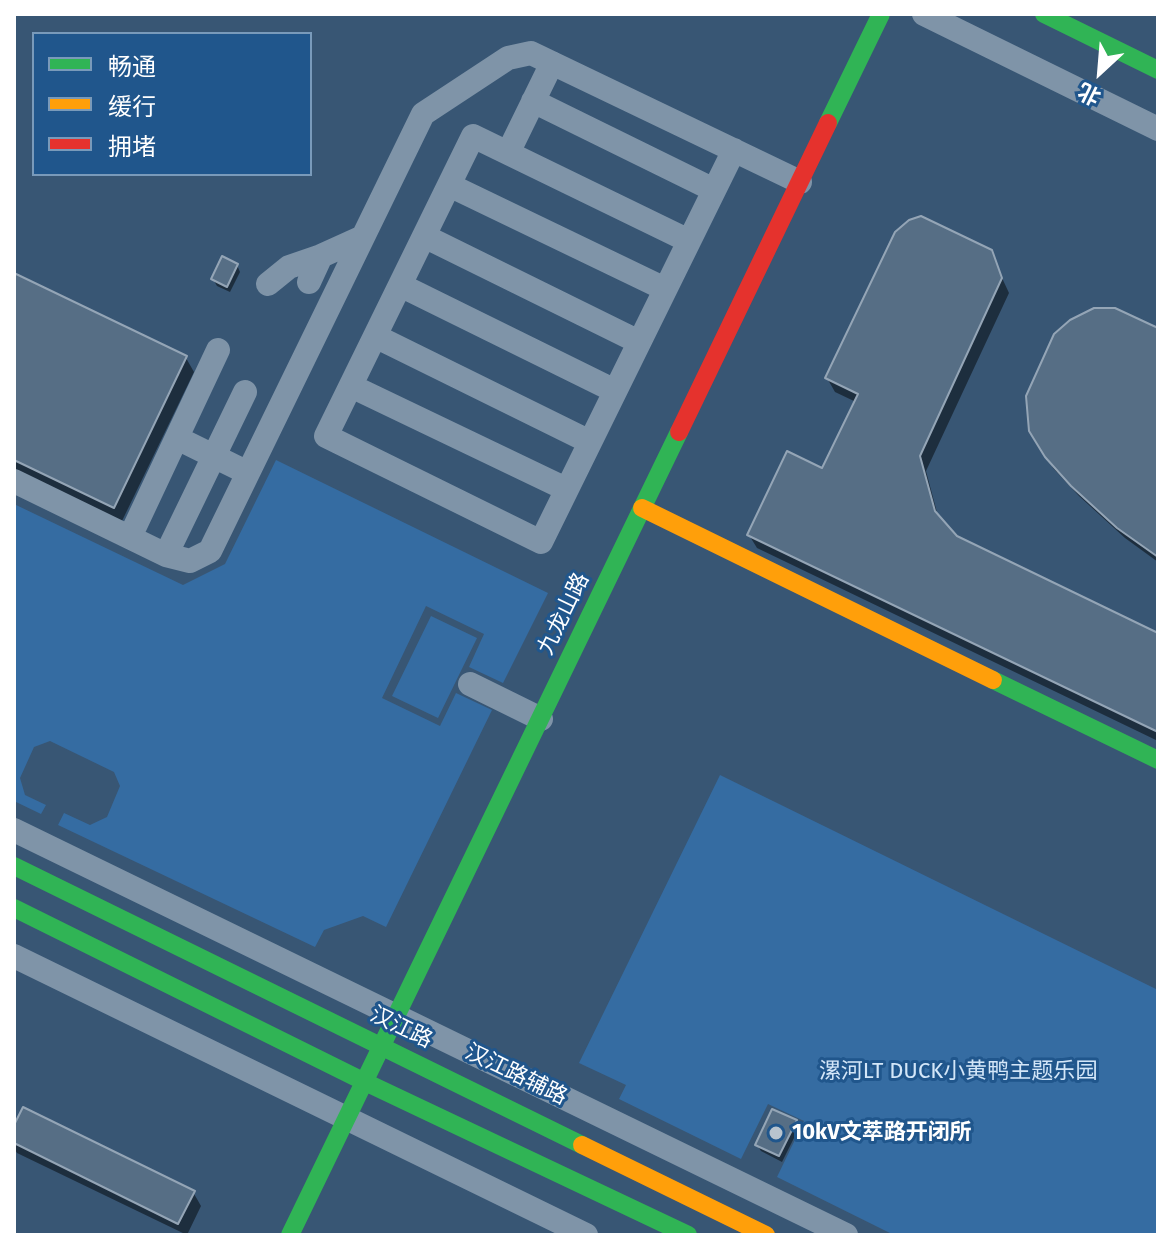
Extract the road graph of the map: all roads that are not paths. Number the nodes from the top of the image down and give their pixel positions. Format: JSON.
{"nodes":[{"id":1,"x":881,"y":14,"type":"edge"},
{"id":2,"x":924,"y":14,"type":"edge"},
{"id":3,"x":1044,"y":14,"type":"edge"},
{"id":4,"x":552,"y":63,"type":"junction"},
{"id":5,"x":1158,"y":70,"type":"edge"},
{"id":6,"x":533,"y":101,"type":"junction"},
{"id":7,"x":1158,"y":129,"type":"edge"},
{"id":8,"x":734,"y":150,"type":"junction"},
{"id":9,"x":508,"y":153,"type":"junction"},
{"id":10,"x":800,"y":182,"type":"junction"},
{"id":11,"x":449,"y":185,"type":"junction"},
{"id":12,"x":714,"y":190,"type":"junction"},
{"id":13,"x":424,"y":236,"type":"junction"},
{"id":14,"x":363,"y":237,"type":"junction"},
{"id":15,"x":689,"y":241,"type":"junction"},
{"id":16,"x":321,"y":256,"type":"junction"},
{"id":17,"x":309,"y":282,"type":"dead end"},
{"id":18,"x":268,"y":284,"type":"dead end"},
{"id":19,"x":400,"y":285,"type":"junction"},
{"id":20,"x":665,"y":289,"type":"junction"},
{"id":21,"x":375,"y":336,"type":"junction"},
{"id":22,"x":639,"y":342,"type":"junction"},
{"id":23,"x":218,"y":350,"type":"dead end"},
{"id":24,"x":351,"y":386,"type":"junction"},
{"id":25,"x":615,"y":391,"type":"junction"},
{"id":26,"x":245,"y":392,"type":"dead end"},
{"id":27,"x":177,"y":438,"type":"junction"},
{"id":28,"x":590,"y":442,"type":"junction"},
{"id":29,"x":214,"y":456,"type":"junction"},
{"id":30,"x":248,"y":473,"type":"junction"},
{"id":31,"x":14,"y":481,"type":"edge"},
{"id":32,"x":566,"y":489,"type":"junction"},
{"id":33,"x":642,"y":508,"type":"junction"},
{"id":34,"x":130,"y":537,"type":"junction"},
{"id":35,"x":166,"y":555,"type":"junction"},
{"id":36,"x":470,"y":684,"type":"dead end"},
{"id":37,"x":541,"y":719,"type":"junction"},
{"id":38,"x":1158,"y":760,"type":"edge"},
{"id":39,"x":14,"y":830,"type":"edge"},
{"id":40,"x":14,"y":866,"type":"edge"},
{"id":41,"x":14,"y":908,"type":"edge"},
{"id":42,"x":14,"y":956,"type":"edge"},
{"id":43,"x":397,"y":1017,"type":"junction"},
{"id":44,"x":383,"y":1046,"type":"junction"},
{"id":45,"x":365,"y":1082,"type":"junction"},
{"id":46,"x":347,"y":1118,"type":"junction"},
{"id":47,"x":290,"y":1235,"type":"edge"},
{"id":48,"x":586,"y":1235,"type":"edge"},
{"id":49,"x":688,"y":1235,"type":"edge"},
{"id":50,"x":766,"y":1235,"type":"edge"},
{"id":51,"x":846,"y":1235,"type":"edge"}],
"edges":[{"from":1,"to":10,"type":"street","name":"九龙山路"},
{"from":2,"to":7,"type":"street"},
{"from":3,"to":5,"type":"street"},
{"from":4,"to":6,"type":"street"},
{"from":4,"to":8,"type":"street"},
{"from":4,"to":14,"type":"street"},
{"from":6,"to":9,"type":"street"},
{"from":6,"to":12,"type":"street"},
{"from":8,"to":10,"type":"street"},
{"from":8,"to":12,"type":"street"},
{"from":9,"to":11,"type":"street"},
{"from":9,"to":15,"type":"street"},
{"from":10,"to":33,"type":"street","name":"九龙山路"},
{"from":11,"to":13,"type":"street"},
{"from":11,"to":20,"type":"street"},
{"from":12,"to":15,"type":"street"},
{"from":13,"to":19,"type":"street"},
{"from":13,"to":22,"type":"street"},
{"from":14,"to":16,"type":"street"},
{"from":14,"to":30,"type":"street"},
{"from":15,"to":20,"type":"street"},
{"from":16,"to":17,"type":"street"},
{"from":16,"to":18,"type":"street"},
{"from":19,"to":21,"type":"street"},
{"from":19,"to":25,"type":"street"},
{"from":20,"to":22,"type":"street"},
{"from":21,"to":24,"type":"street"},
{"from":21,"to":28,"type":"street"},
{"from":22,"to":25,"type":"street"},
{"from":23,"to":27,"type":"street"},
{"from":24,"to":32,"type":"street"},
{"from":24,"to":32,"type":"street"},
{"from":25,"to":28,"type":"street"},
{"from":26,"to":29,"type":"street"},
{"from":27,"to":29,"type":"street"},
{"from":27,"to":34,"type":"street"},
{"from":28,"to":32,"type":"street"},
{"from":29,"to":30,"type":"street"},
{"from":29,"to":35,"type":"street"},
{"from":30,"to":35,"type":"street"},
{"from":31,"to":34,"type":"street"},
{"from":33,"to":37,"type":"street","name":"九龙山路"},
{"from":33,"to":38,"type":"street"},
{"from":34,"to":35,"type":"street"},
{"from":36,"to":37,"type":"street"},
{"from":37,"to":43,"type":"street","name":"九龙山路"},
{"from":39,"to":43,"type":"street","name":"汉江路辅路"},
{"from":40,"to":44,"type":"street","name":"汉江路"},
{"from":41,"to":45,"type":"street"},
{"from":42,"to":46,"type":"street"},
{"from":43,"to":44,"type":"street","name":"九龙山路"},
{"from":43,"to":51,"type":"street","name":"汉江路辅路"},
{"from":44,"to":45,"type":"street","name":"九龙山路"},
{"from":44,"to":50,"type":"street","name":"汉江路"},
{"from":45,"to":46,"type":"street","name":"九龙山路"},
{"from":45,"to":49,"type":"street"},
{"from":46,"to":47,"type":"street","name":"九龙山路"},
{"from":46,"to":48,"type":"street"}]}
